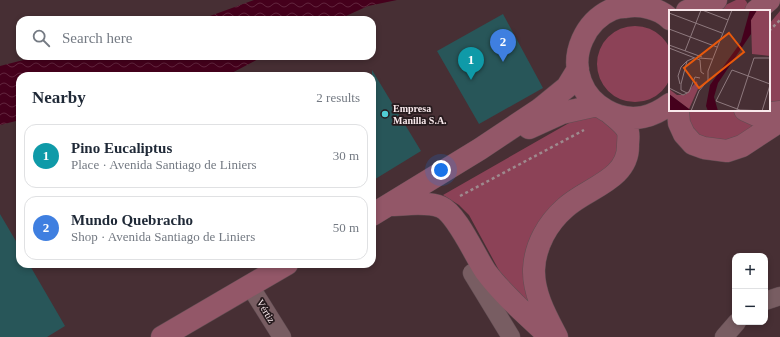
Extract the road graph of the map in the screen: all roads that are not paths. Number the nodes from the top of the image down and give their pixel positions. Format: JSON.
{"nodes":[{"id":1,"x":716,"y":0,"type":"edge"},
{"id":2,"x":770,"y":0,"type":"edge"},
{"id":3,"x":687,"y":10,"type":"edge"},
{"id":4,"x":757,"y":10,"type":"edge"},
{"id":5,"x":763,"y":10,"type":"edge"},
{"id":6,"x":669,"y":14,"type":"edge"},
{"id":7,"x":578,"y":69,"type":"junction"},
{"id":8,"x":669,"y":105,"type":"edge"},
{"id":9,"x":604,"y":109,"type":"junction"},
{"id":10,"x":678,"y":111,"type":"edge"},
{"id":11,"x":747,"y":111,"type":"edge"},
{"id":12,"x":780,"y":112,"type":"edge"},
{"id":13,"x":780,"y":120,"type":"edge"},
{"id":14,"x":480,"y":149,"type":"junction"},
{"id":15,"x":380,"y":210,"type":"edge"},
{"id":16,"x":280,"y":268,"type":"edge"},
{"id":17,"x":472,"y":273,"type":"dead end"},
{"id":18,"x":250,"y":286,"type":"junction"},
{"id":19,"x":780,"y":296,"type":"edge"},
{"id":20,"x":768,"y":300,"type":"edge"},
{"id":21,"x":734,"y":325,"type":"edge"},
{"id":22,"x":162,"y":337,"type":"edge"},
{"id":23,"x":282,"y":337,"type":"edge"},
{"id":24,"x":511,"y":337,"type":"edge"},
{"id":25,"x":550,"y":337,"type":"edge"},
{"id":26,"x":557,"y":337,"type":"edge"},
{"id":27,"x":724,"y":337,"type":"edge"}],
"edges":[{"from":1,"to":3,"type":"main road"},
{"from":2,"to":4,"type":"main road"},
{"from":2,"to":5,"type":"main road"},
{"from":6,"to":7,"type":"main road"},
{"from":7,"to":9,"type":"main road"},
{"from":7,"to":14,"type":"main road"},
{"from":8,"to":9,"type":"main road"},
{"from":9,"to":14,"type":"main road"},
{"from":9,"to":26,"type":"main road"},
{"from":10,"to":13,"type":"main road"},
{"from":11,"to":12,"type":"main road"},
{"from":14,"to":15,"type":"main road"},
{"from":15,"to":25,"type":"main road"},
{"from":16,"to":18,"type":"main road"},
{"from":17,"to":24,"type":"street"},
{"from":18,"to":22,"type":"main road"},
{"from":18,"to":23,"type":"street","name":"Vértiz"},
{"from":19,"to":20,"type":"street"},
{"from":21,"to":27,"type":"street"}]}
